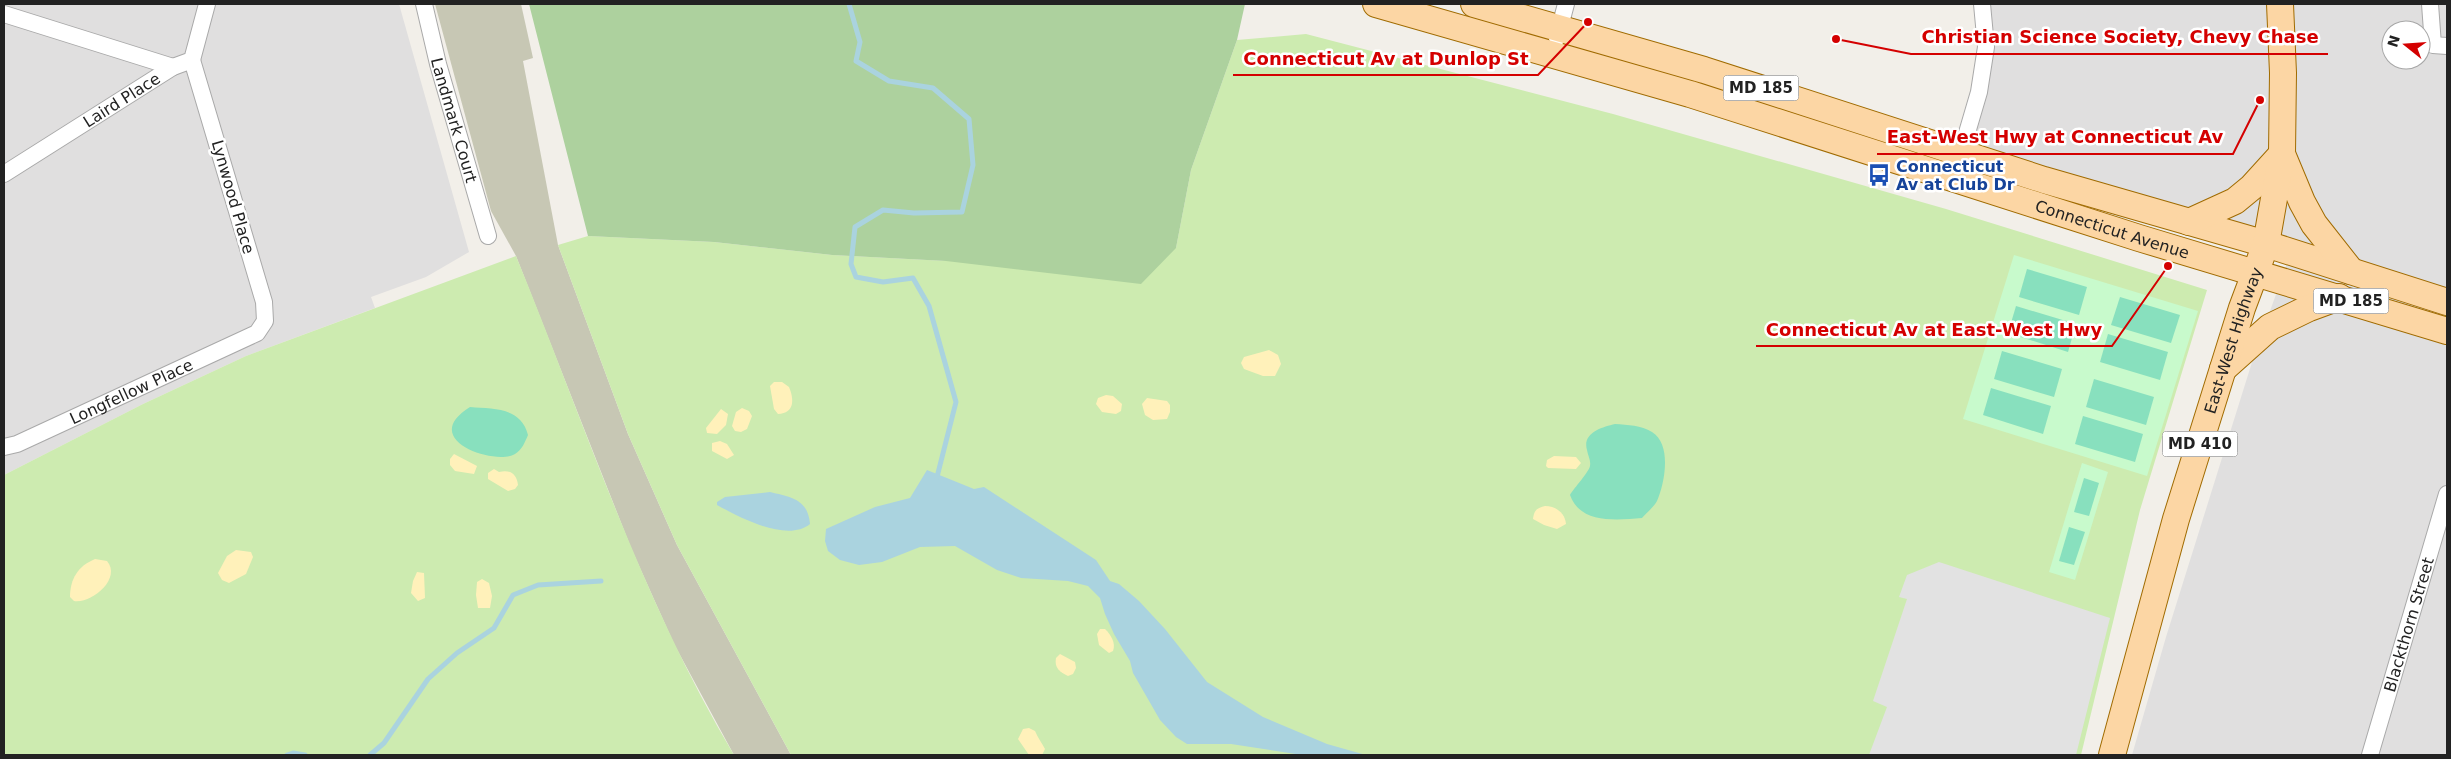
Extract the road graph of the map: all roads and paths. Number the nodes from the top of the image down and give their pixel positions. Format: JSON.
{"nodes":[{"id":1,"x":207,"y":4,"type":"edge"},
{"id":2,"x":424,"y":4,"type":"edge"},
{"id":3,"x":1376,"y":4,"type":"edge"},
{"id":4,"x":1474,"y":4,"type":"edge"},
{"id":5,"x":1566,"y":4,"type":"edge"},
{"id":6,"x":1982,"y":4,"type":"edge"},
{"id":7,"x":2280,"y":4,"type":"edge"},
{"id":8,"x":2430,"y":4,"type":"edge"},
{"id":9,"x":4,"y":14,"type":"edge"},
{"id":10,"x":1559,"y":30,"type":"junction"},
{"id":11,"x":2447,"y":46,"type":"edge"},
{"id":12,"x":1552,"y":54,"type":"junction"},
{"id":13,"x":192,"y":60,"type":"junction"},
{"id":14,"x":173,"y":67,"type":"junction"},
{"id":15,"x":1961,"y":153,"type":"junction"},
{"id":16,"x":2282,"y":153,"type":"junction"},
{"id":17,"x":4,"y":174,"type":"edge"},
{"id":18,"x":1953,"y":179,"type":"junction"},
{"id":19,"x":2189,"y":222,"type":"junction"},
{"id":20,"x":488,"y":236,"type":"dead end"},
{"id":21,"x":2266,"y":244,"type":"junction"},
{"id":22,"x":2351,"y":271,"type":"junction"},
{"id":23,"x":2255,"y":272,"type":"junction"},
{"id":24,"x":2338,"y":297,"type":"junction"},
{"id":25,"x":2447,"y":302,"type":"edge"},
{"id":26,"x":2447,"y":331,"type":"edge"},
{"id":27,"x":257,"y":333,"type":"joint"},
{"id":28,"x":2223,"y":369,"type":"junction"},
{"id":29,"x":4,"y":447,"type":"edge"},
{"id":30,"x":2447,"y":494,"type":"edge"},
{"id":31,"x":2112,"y":755,"type":"edge"},
{"id":32,"x":2370,"y":755,"type":"edge"}],
"edges":[{"from":1,"to":13,"type":"street"},
{"from":2,"to":20,"type":"street","name":"Landmark Court"},
{"from":3,"to":12,"type":"main road","name":"Connecticut Avenue","number":"MD 185"},
{"from":4,"to":10,"type":"main road","name":"Connecticut Avenue","number":"MD 185"},
{"from":5,"to":10,"type":"street"},
{"from":6,"to":15,"type":"street"},
{"from":7,"to":16,"type":"main road","name":"East-West Highway","number":"MD 410"},
{"from":8,"to":11,"type":"street"},
{"from":9,"to":14,"type":"street"},
{"from":10,"to":12,"type":"street"},
{"from":10,"to":15,"type":"main road","name":"Connecticut Avenue","number":"MD 185"},
{"from":12,"to":18,"type":"main road","name":"Connecticut Avenue","number":"MD 185"},
{"from":13,"to":14,"type":"street","name":"Laird Place"},
{"from":13,"to":27,"type":"street","name":"Lynwood Place"},
{"from":14,"to":17,"type":"street","name":"Laird Place"},
{"from":15,"to":18,"type":"street"},
{"from":15,"to":19,"type":"main road","name":"Connecticut Avenue","number":"MD 185"},
{"from":16,"to":19,"type":"main road"},
{"from":16,"to":21,"type":"main road","name":"East-West Highway","number":"MD 410"},
{"from":16,"to":22,"type":"main road"},
{"from":18,"to":23,"type":"main road","name":"Connecticut Avenue","number":"MD 185"},
{"from":19,"to":21,"type":"main road","name":"Connecticut Avenue","number":"MD 185"},
{"from":21,"to":22,"type":"main road","name":"Connecticut Avenue","number":"MD 185"},
{"from":21,"to":23,"type":"main road","name":"East-West Highway","number":"MD 410"},
{"from":22,"to":25,"type":"main road","name":"Connecticut Avenue","number":"MD 185"},
{"from":23,"to":24,"type":"main road","name":"Connecticut Avenue","number":"MD 185"},
{"from":23,"to":28,"type":"main road","name":"East-West Highway","number":"MD 410"},
{"from":24,"to":26,"type":"main road","name":"Connecticut Avenue","number":"MD 185"},
{"from":24,"to":28,"type":"main road"},
{"from":27,"to":29,"type":"street","name":"Longfellow Place"},
{"from":28,"to":31,"type":"main road","name":"East-West Highway","number":"MD 410"},
{"from":30,"to":32,"type":"street","name":"Blackthorn Street"}]}
